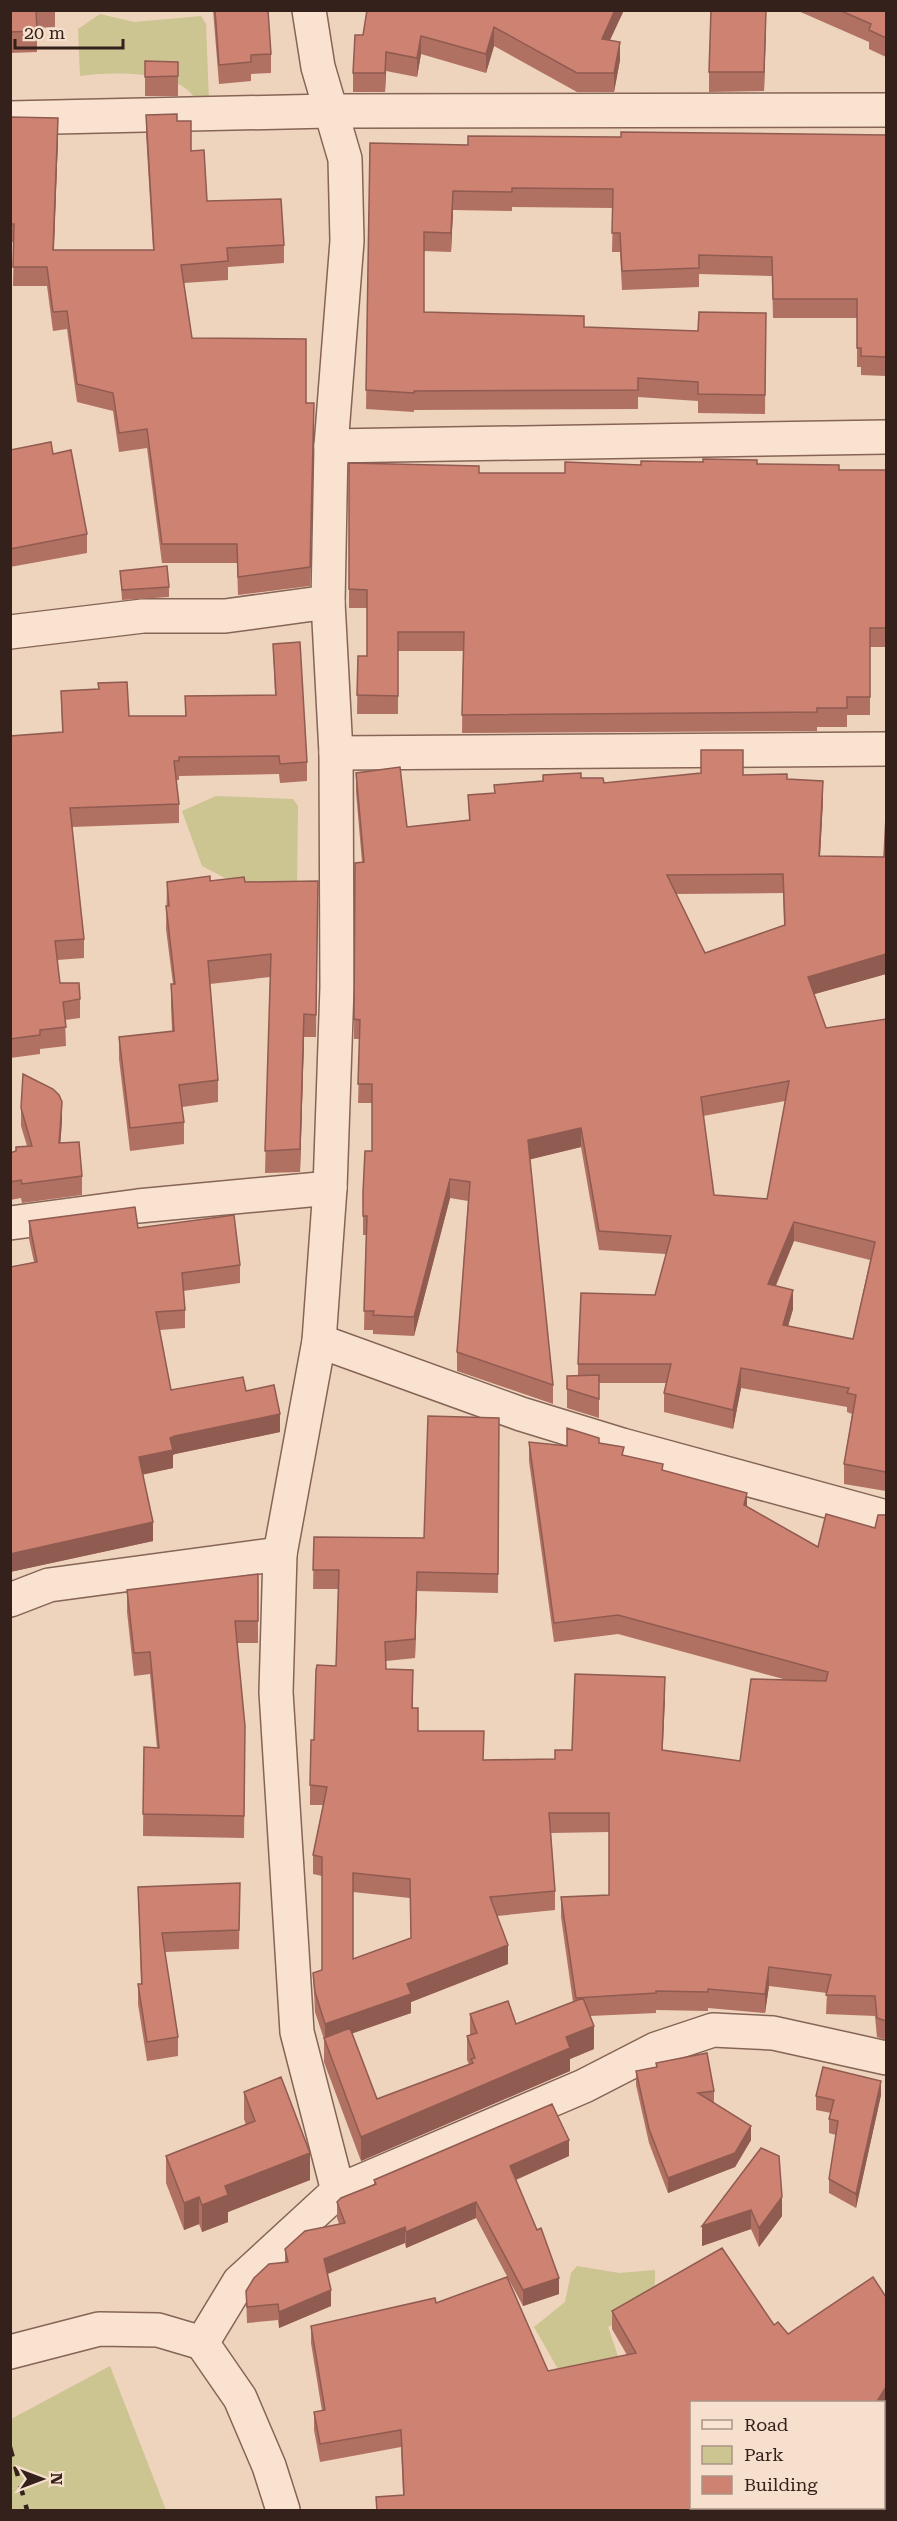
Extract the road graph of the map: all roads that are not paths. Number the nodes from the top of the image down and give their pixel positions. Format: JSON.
{"nodes":[{"id":1,"x":309,"y":10,"type":"edge"},
{"id":2,"x":886,"y":110,"type":"edge"},
{"id":3,"x":329,"y":111,"type":"junction"},
{"id":4,"x":10,"y":118,"type":"edge"},
{"id":5,"x":886,"y":437,"type":"edge"},
{"id":6,"x":331,"y":446,"type":"junction"},
{"id":7,"x":328,"y":602,"type":"junction"},
{"id":8,"x":10,"y":632,"type":"edge"},
{"id":9,"x":886,"y":749,"type":"edge"},
{"id":10,"x":336,"y":753,"type":"junction"},
{"id":11,"x":330,"y":1188,"type":"junction"},
{"id":12,"x":10,"y":1223,"type":"edge"},
{"id":13,"x":319,"y":1341,"type":"junction"},
{"id":14,"x":886,"y":1517,"type":"edge"},
{"id":15,"x":280,"y":1554,"type":"junction"},
{"id":16,"x":10,"y":1600,"type":"edge"},
{"id":17,"x":886,"y":2058,"type":"edge"},
{"id":18,"x":338,"y":2191,"type":"junction"},
{"id":19,"x":202,"y":2343,"type":"junction"},
{"id":20,"x":10,"y":2352,"type":"edge"},
{"id":21,"x":283,"y":2511,"type":"edge"}],
"edges":[{"from":1,"to":3,"type":"street"},
{"from":2,"to":3,"type":"street"},
{"from":3,"to":4,"type":"street"},
{"from":3,"to":6,"type":"street"},
{"from":5,"to":6,"type":"street"},
{"from":6,"to":7,"type":"street"},
{"from":7,"to":8,"type":"street"},
{"from":7,"to":10,"type":"street"},
{"from":9,"to":10,"type":"street"},
{"from":10,"to":11,"type":"street"},
{"from":11,"to":12,"type":"street"},
{"from":11,"to":13,"type":"street"},
{"from":13,"to":14,"type":"street"},
{"from":13,"to":15,"type":"street"},
{"from":15,"to":16,"type":"street"},
{"from":15,"to":18,"type":"street"},
{"from":17,"to":18,"type":"street"},
{"from":18,"to":19,"type":"street"},
{"from":19,"to":20,"type":"street"},
{"from":19,"to":21,"type":"street"}]}
